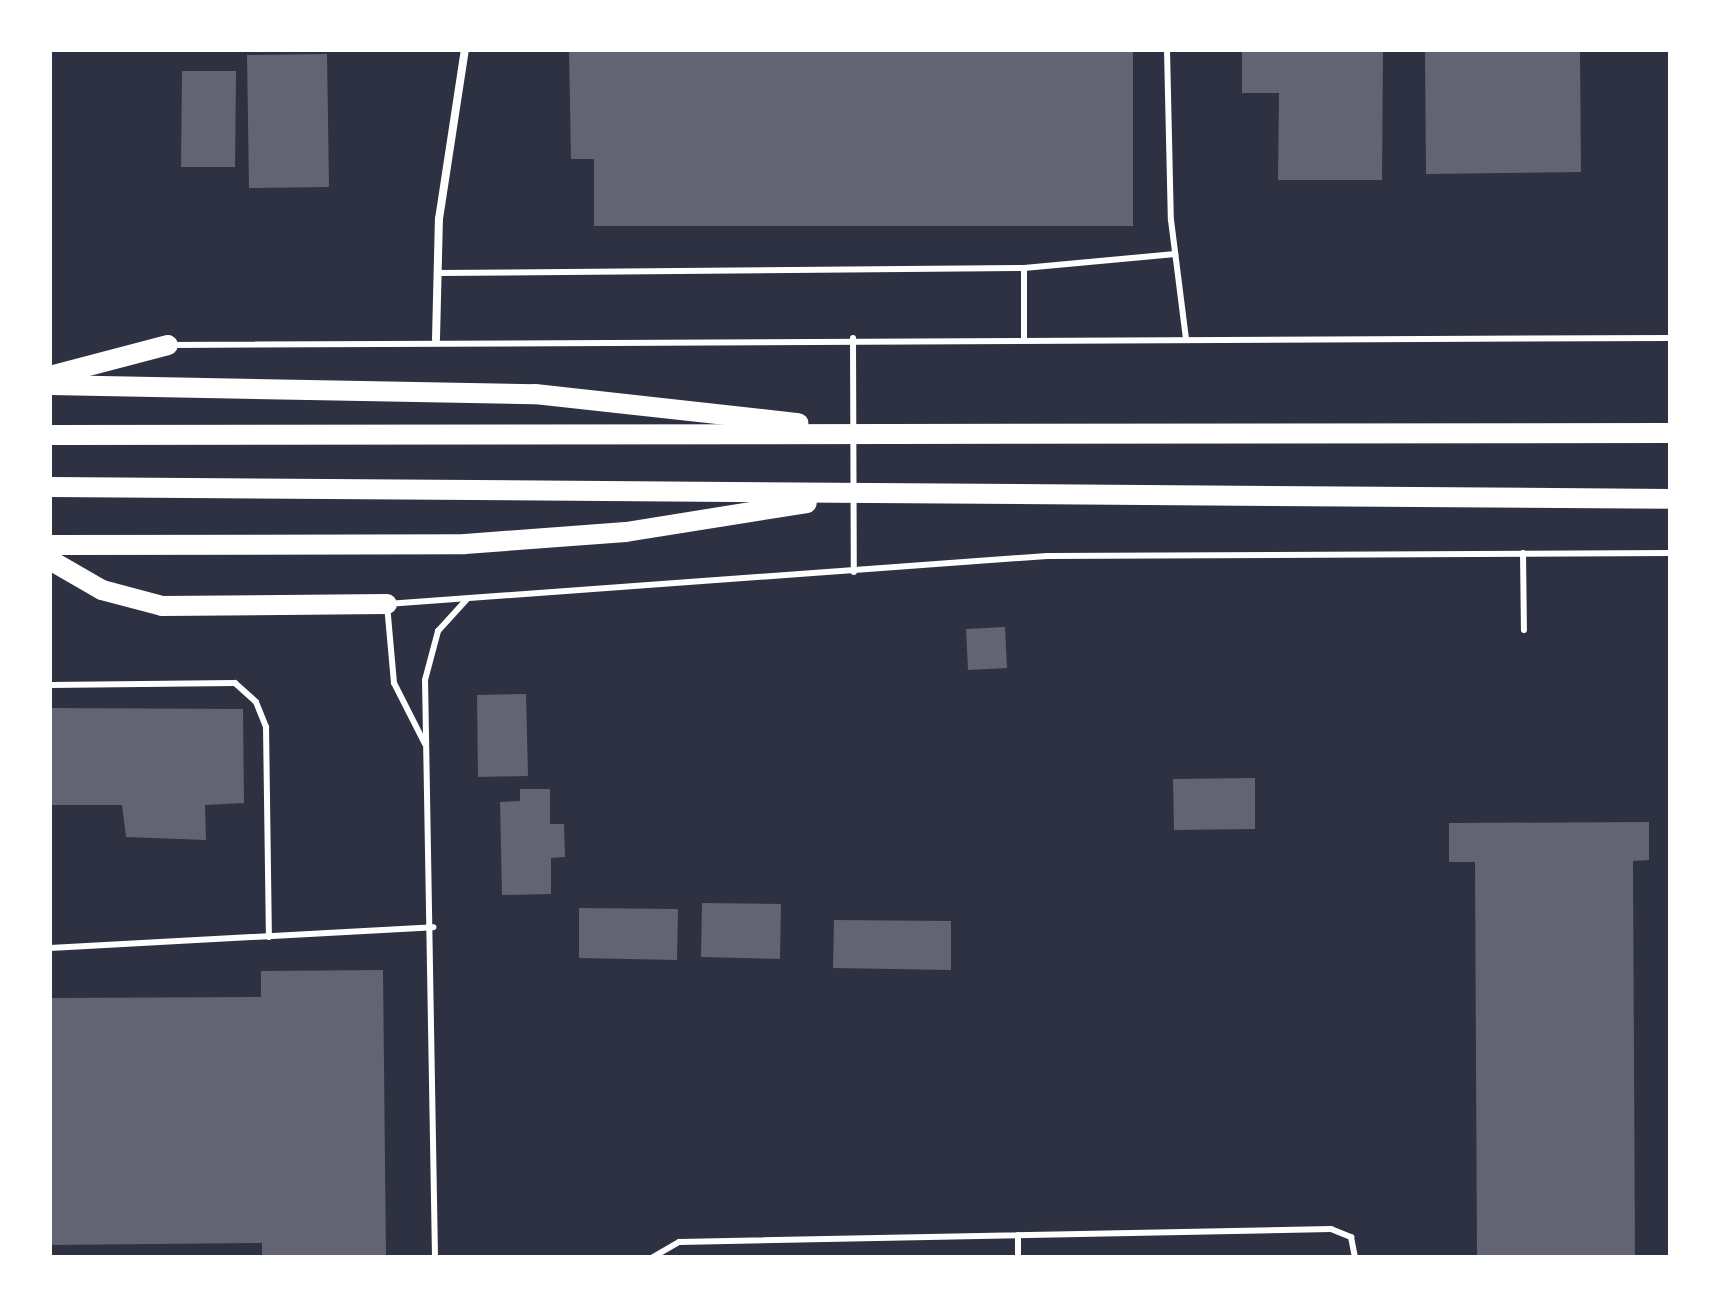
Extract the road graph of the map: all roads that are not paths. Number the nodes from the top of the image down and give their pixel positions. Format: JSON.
{"nodes":[{"id":1,"x":465,"y":50,"type":"edge"},
{"id":2,"x":1167,"y":50,"type":"edge"},
{"id":3,"x":1175,"y":254,"type":"junction"},
{"id":4,"x":1024,"y":268,"type":"junction"},
{"id":5,"x":437,"y":273,"type":"junction"},
{"id":6,"x":853,"y":338,"type":"junction"},
{"id":7,"x":1670,"y":338,"type":"edge"},
{"id":8,"x":436,"y":339,"type":"junction"},
{"id":9,"x":1024,"y":339,"type":"junction"},
{"id":10,"x":1186,"y":339,"type":"junction"},
{"id":11,"x":168,"y":345,"type":"joint"},
{"id":12,"x":50,"y":376,"type":"edge"},
{"id":13,"x":50,"y":385,"type":"edge"},
{"id":14,"x":853,"y":430,"type":"junction"},
{"id":15,"x":1670,"y":433,"type":"edge"},
{"id":16,"x":50,"y":435,"type":"edge"},
{"id":17,"x":50,"y":487,"type":"edge"},
{"id":18,"x":853,"y":495,"type":"junction"},
{"id":19,"x":1670,"y":499,"type":"edge"},
{"id":20,"x":50,"y":545,"type":"edge"},
{"id":21,"x":1523,"y":553,"type":"junction"},
{"id":22,"x":1670,"y":553,"type":"edge"},
{"id":23,"x":50,"y":560,"type":"edge"},
{"id":24,"x":854,"y":572,"type":"junction"},
{"id":25,"x":467,"y":599,"type":"junction"},
{"id":26,"x":387,"y":604,"type":"junction"},
{"id":27,"x":1524,"y":630,"type":"dead end"},
{"id":28,"x":50,"y":685,"type":"edge"},
{"id":29,"x":425,"y":744,"type":"junction"},
{"id":30,"x":433,"y":927,"type":"junction"},
{"id":31,"x":269,"y":937,"type":"junction"},
{"id":32,"x":50,"y":948,"type":"edge"},
{"id":33,"x":1018,"y":1235,"type":"junction"},
{"id":34,"x":435,"y":1257,"type":"edge"},
{"id":35,"x":653,"y":1257,"type":"edge"},
{"id":36,"x":1018,"y":1257,"type":"edge"},
{"id":37,"x":1355,"y":1257,"type":"edge"}],
"edges":[{"from":1,"to":5,"type":"street"},
{"from":2,"to":3,"type":"lane"},
{"from":3,"to":4,"type":"lane"},
{"from":3,"to":10,"type":"lane"},
{"from":4,"to":5,"type":"lane"},
{"from":4,"to":9,"type":"lane"},
{"from":5,"to":8,"type":"street"},
{"from":6,"to":8,"type":"lane"},
{"from":6,"to":9,"type":"lane"},
{"from":6,"to":14,"type":"lane"},
{"from":7,"to":10,"type":"lane"},
{"from":8,"to":11,"type":"lane"},
{"from":9,"to":10,"type":"lane"},
{"from":11,"to":12,"type":"main road"},
{"from":13,"to":14,"type":"main road"},
{"from":14,"to":15,"type":"main road"},
{"from":14,"to":16,"type":"main road"},
{"from":14,"to":18,"type":"lane"},
{"from":17,"to":18,"type":"main road"},
{"from":18,"to":19,"type":"main road"},
{"from":18,"to":20,"type":"main road"},
{"from":18,"to":24,"type":"lane"},
{"from":21,"to":22,"type":"lane"},
{"from":21,"to":24,"type":"lane"},
{"from":21,"to":27,"type":"lane"},
{"from":23,"to":26,"type":"main road"},
{"from":24,"to":25,"type":"lane"},
{"from":25,"to":26,"type":"lane"},
{"from":25,"to":29,"type":"lane"},
{"from":26,"to":29,"type":"lane"},
{"from":28,"to":31,"type":"lane"},
{"from":29,"to":30,"type":"lane"},
{"from":30,"to":31,"type":"lane"},
{"from":30,"to":34,"type":"lane"},
{"from":31,"to":32,"type":"lane"},
{"from":33,"to":35,"type":"lane"},
{"from":33,"to":36,"type":"lane"},
{"from":33,"to":37,"type":"lane"}]}
